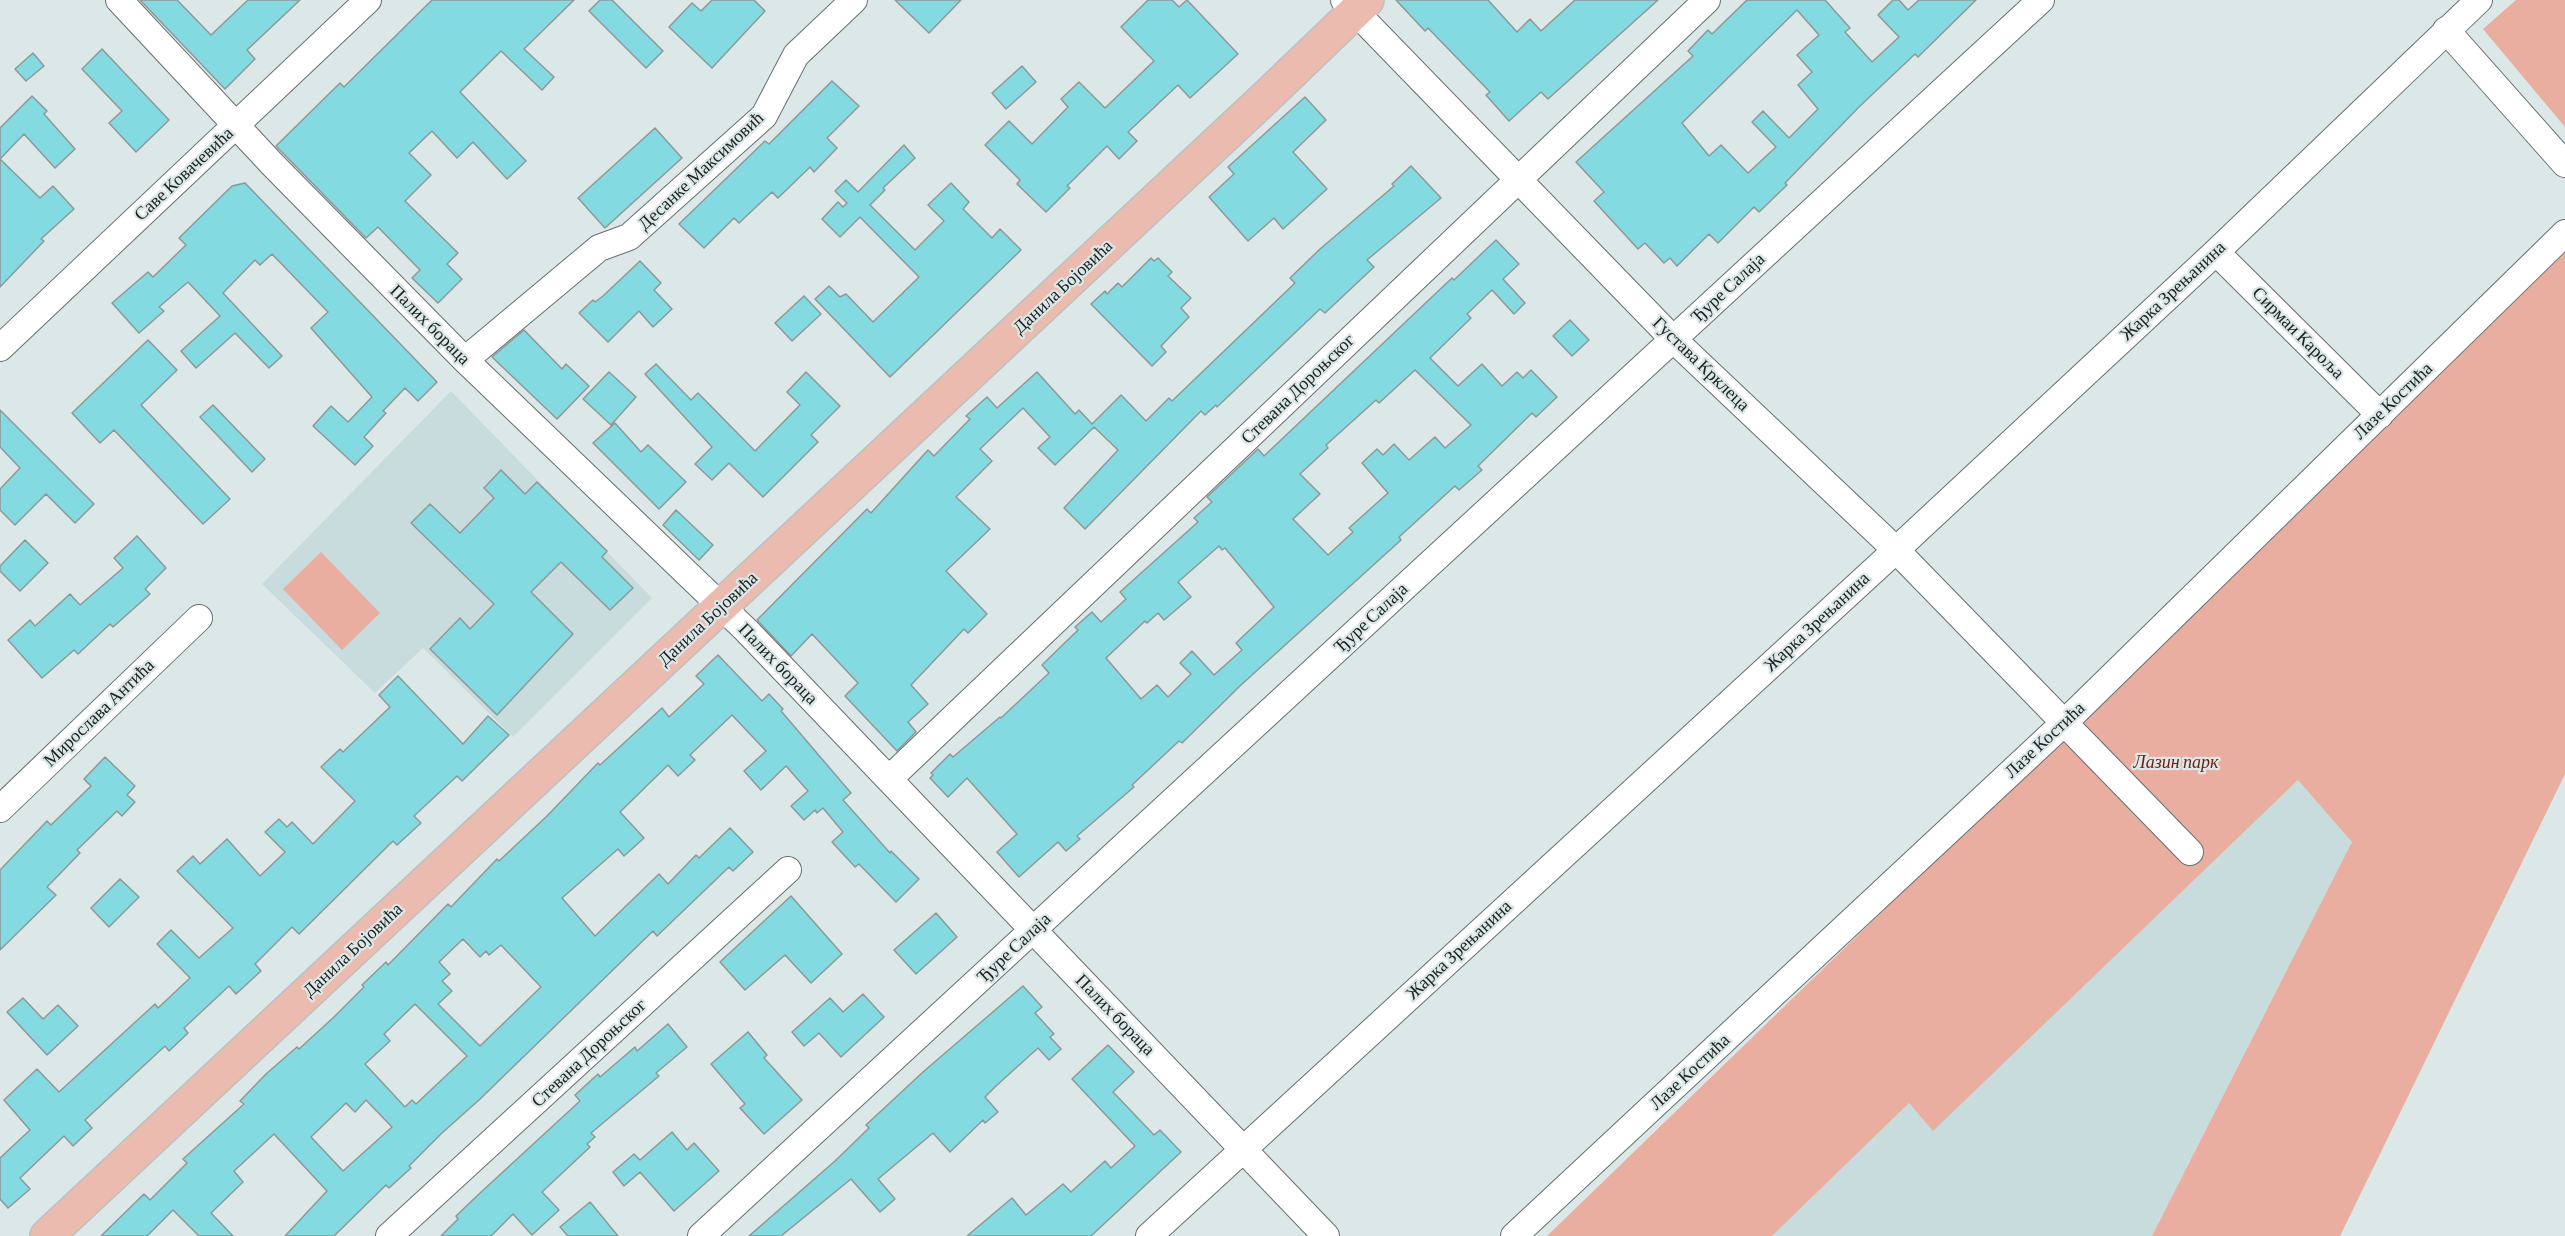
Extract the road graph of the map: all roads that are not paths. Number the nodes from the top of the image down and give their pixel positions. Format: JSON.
{"nodes":[{"id":1,"x":119,"y":0,"type":"edge"},
{"id":2,"x":368,"y":0,"type":"edge"},
{"id":3,"x":854,"y":0,"type":"edge"},
{"id":4,"x":1707,"y":0,"type":"edge"},
{"id":5,"x":2041,"y":0,"type":"edge"},
{"id":6,"x":2479,"y":0,"type":"edge"},
{"id":7,"x":1355,"y":4,"type":"edge"},
{"id":8,"x":2446,"y":30,"type":"junction"},
{"id":9,"x":236,"y":126,"type":"junction"},
{"id":10,"x":2565,"y":164,"type":"edge"},
{"id":11,"x":1518,"y":178,"type":"junction"},
{"id":12,"x":2565,"y":233,"type":"edge"},
{"id":13,"x":2216,"y":252,"type":"junction"},
{"id":14,"x":1673,"y":339,"type":"junction"},
{"id":15,"x":0,"y":348,"type":"edge"},
{"id":16,"x":465,"y":360,"type":"junction"},
{"id":17,"x":2380,"y":415,"type":"junction"},
{"id":18,"x":1896,"y":550,"type":"junction"},
{"id":19,"x":722,"y":606,"type":"junction"},
{"id":20,"x":199,"y":618,"type":"dead end"},
{"id":21,"x":2064,"y":723,"type":"junction"},
{"id":22,"x":889,"y":779,"type":"junction"},
{"id":23,"x":0,"y":809,"type":"edge"},
{"id":24,"x":2190,"y":852,"type":"dead end"},
{"id":25,"x":788,"y":870,"type":"dead end"},
{"id":26,"x":1033,"y":930,"type":"junction"},
{"id":27,"x":1244,"y":1148,"type":"junction"},
{"id":28,"x":47,"y":1236,"type":"edge"},
{"id":29,"x":389,"y":1236,"type":"edge"},
{"id":30,"x":701,"y":1236,"type":"edge"},
{"id":31,"x":1149,"y":1236,"type":"edge"},
{"id":32,"x":1326,"y":1236,"type":"edge"},
{"id":33,"x":1514,"y":1236,"type":"edge"}],
"edges":[{"from":1,"to":9,"type":"street","name":"Палих бораца"},
{"from":2,"to":9,"type":"street","name":"Саве Ковачевића"},
{"from":3,"to":16,"type":"street","name":"Десанке Максимовић"},
{"from":4,"to":11,"type":"street","name":"Стевана Дороњског"},
{"from":5,"to":14,"type":"street","name":"Ђуре Салаја"},
{"from":6,"to":8,"type":"street","name":"Жарка Зрењанина"},
{"from":7,"to":11,"type":"street","name":"Густава Крклеца"},
{"from":7,"to":19,"type":"main road","name":"Данила Бојовића"},
{"from":8,"to":10,"type":"street"},
{"from":8,"to":13,"type":"street","name":"Жарка Зрењанина"},
{"from":9,"to":15,"type":"street","name":"Саве Ковачевића"},
{"from":9,"to":16,"type":"street","name":"Палих бораца"},
{"from":11,"to":14,"type":"street","name":"Густава Крклеца"},
{"from":11,"to":22,"type":"street","name":"Стевана Дороњског"},
{"from":12,"to":17,"type":"street","name":"Лазе Костића"},
{"from":13,"to":17,"type":"street","name":"Сирмаи Кароља"},
{"from":13,"to":18,"type":"street","name":"Жарка Зрењанина"},
{"from":14,"to":18,"type":"street","name":"Густава Крклеца"},
{"from":14,"to":26,"type":"street","name":"Ђуре Салаја"},
{"from":16,"to":19,"type":"street","name":"Палих бораца"},
{"from":17,"to":21,"type":"street","name":"Лазе Костића"},
{"from":18,"to":21,"type":"street","name":"Густава Крклеца"},
{"from":18,"to":27,"type":"street","name":"Жарка Зрењанина"},
{"from":19,"to":22,"type":"street","name":"Палих бораца"},
{"from":19,"to":28,"type":"main road","name":"Данила Бојовића"},
{"from":20,"to":23,"type":"street","name":"Мирослава Антића"},
{"from":21,"to":24,"type":"street","name":"Густава Крклеца"},
{"from":21,"to":33,"type":"street","name":"Лазе Костића"},
{"from":22,"to":26,"type":"street","name":"Палих бораца"},
{"from":25,"to":29,"type":"street","name":"Стевана Дороњског"},
{"from":26,"to":27,"type":"street","name":"Палих бораца"},
{"from":26,"to":30,"type":"street","name":"Ђуре Салаја"},
{"from":27,"to":31,"type":"street","name":"Жарка Зрењанина"},
{"from":27,"to":32,"type":"street","name":"Палих бораца"}]}
